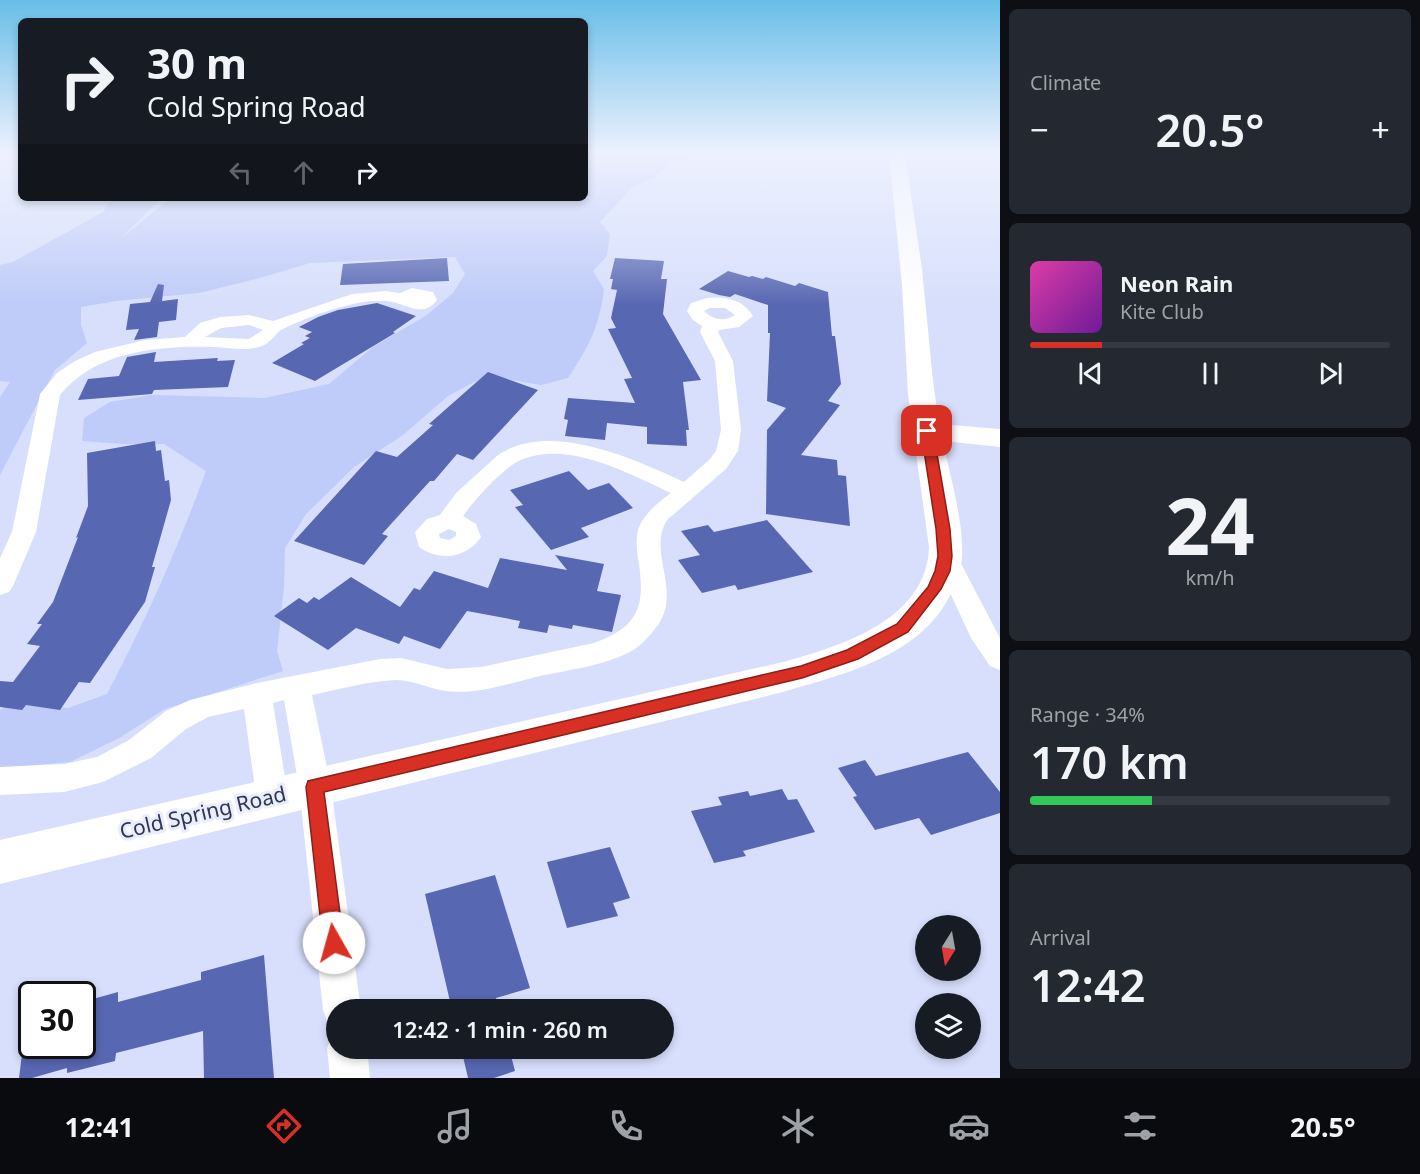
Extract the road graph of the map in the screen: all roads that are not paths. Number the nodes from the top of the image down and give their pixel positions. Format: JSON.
{"nodes":[{"id":1,"x":903,"y":204,"type":"edge"},
{"id":2,"x":403,"y":298,"type":"dead end"},
{"id":3,"x":712,"y":323,"type":"dead end"},
{"id":4,"x":927,"y":431,"type":"junction"},
{"id":5,"x":1000,"y":438,"type":"edge"},
{"id":6,"x":685,"y":491,"type":"junction"},
{"id":7,"x":449,"y":521,"type":"dead end"},
{"id":8,"x":945,"y":556,"type":"junction"},
{"id":9,"x":0,"y":586,"type":"edge"},
{"id":10,"x":1000,"y":659,"type":"edge"},
{"id":11,"x":296,"y":686,"type":"junction"},
{"id":12,"x":257,"y":694,"type":"junction"},
{"id":13,"x":0,"y":780,"type":"edge"},
{"id":14,"x":315,"y":787,"type":"junction"},
{"id":15,"x":272,"y":796,"type":"junction"},
{"id":16,"x":0,"y":862,"type":"edge"},
{"id":17,"x":341,"y":999,"type":"edge"},
{"id":18,"x":348,"y":1059,"type":"edge"},
{"id":19,"x":350,"y":1078,"type":"edge"}],
"edges":[{"from":1,"to":4,"type":"street","name":"Cold Spring Road"},
{"from":2,"to":9,"type":"street"},
{"from":3,"to":6,"type":"street"},
{"from":4,"to":5,"type":"street"},
{"from":4,"to":8,"type":"street","name":"Cold Spring Road"},
{"from":6,"to":7,"type":"street"},
{"from":6,"to":11,"type":"street"},
{"from":8,"to":10,"type":"street"},
{"from":8,"to":14,"type":"street","name":"Cold Spring Road"},
{"from":11,"to":12,"type":"street"},
{"from":11,"to":14,"type":"street"},
{"from":12,"to":13,"type":"street"},
{"from":12,"to":15,"type":"street"},
{"from":14,"to":15,"type":"street","name":"Cold Spring Road"},
{"from":14,"to":17,"type":"street"},
{"from":15,"to":16,"type":"street","name":"Cold Spring Road"},
{"from":18,"to":19,"type":"street"}]}
